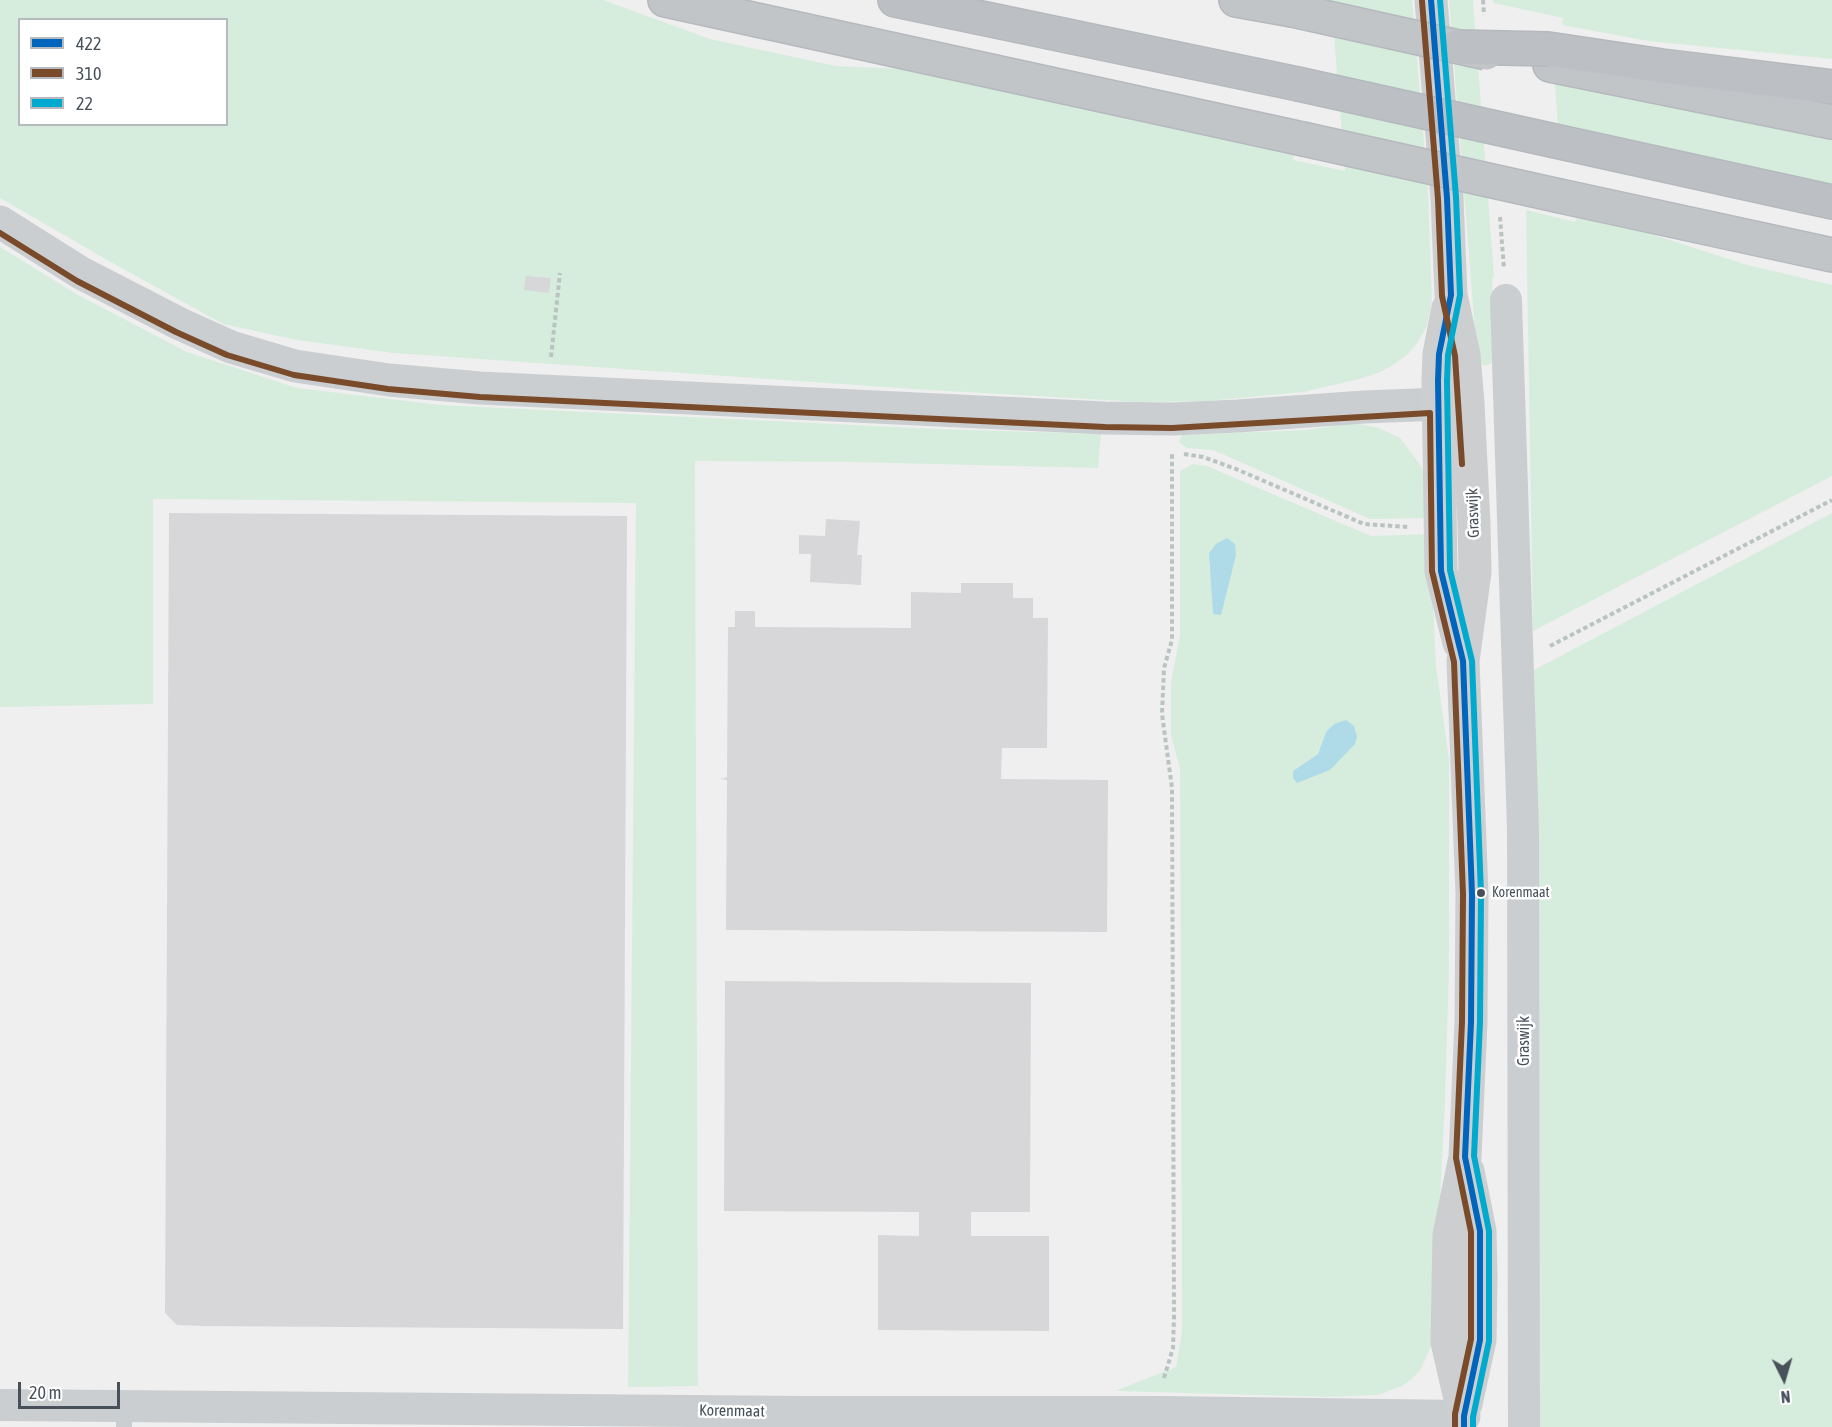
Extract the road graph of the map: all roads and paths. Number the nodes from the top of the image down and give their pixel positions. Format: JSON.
{"nodes":[{"id":1,"x":665,"y":0,"type":"edge"},
{"id":2,"x":895,"y":0,"type":"edge"},
{"id":3,"x":1236,"y":0,"type":"edge"},
{"id":4,"x":1431,"y":0,"type":"edge"},
{"id":5,"x":1549,"y":57,"type":"junction"},
{"id":6,"x":1832,"y":87,"type":"edge"},
{"id":7,"x":1832,"y":122,"type":"edge"},
{"id":8,"x":1832,"y":202,"type":"edge"},
{"id":9,"x":0,"y":222,"type":"edge"},
{"id":10,"x":1832,"y":255,"type":"edge"},
{"id":11,"x":560,"y":273,"type":"dead end"},
{"id":12,"x":1506,"y":300,"type":"dead end"},
{"id":13,"x":548,"y":391,"type":"junction"},
{"id":14,"x":1454,"y":404,"type":"junction"},
{"id":15,"x":1832,"y":500,"type":"edge"},
{"id":16,"x":1441,"y":526,"type":"junction"},
{"id":17,"x":1517,"y":654,"type":"junction"},
{"id":18,"x":1463,"y":661,"type":"junction"},
{"id":19,"x":0,"y":1404,"type":"edge"},
{"id":20,"x":1164,"y":1412,"type":"junction"},
{"id":21,"x":124,"y":1416,"type":"edge"},
{"id":22,"x":688,"y":1419,"type":"edge"},
{"id":23,"x":723,"y":1419,"type":"edge"},
{"id":24,"x":1464,"y":1421,"type":"edge"},
{"id":25,"x":1524,"y":1427,"type":"edge"}],
"edges":[{"from":1,"to":10,"type":"highway","bridge":true},
{"from":2,"to":8,"type":"highway","bridge":true},
{"from":3,"to":5,"type":"highway","bridge":true},
{"from":4,"to":14,"type":"main road","name":"Graswijk"},
{"from":5,"to":6,"type":"highway"},
{"from":5,"to":7,"type":"highway"},
{"from":9,"to":13,"type":"street"},
{"from":11,"to":13,"type":"path"},
{"from":12,"to":17,"type":"street","name":"Graswijk"},
{"from":13,"to":14,"type":"street"},
{"from":14,"to":16,"type":"main road","name":"Graswijk"},
{"from":14,"to":18,"type":"main road","name":"Graswijk"},
{"from":15,"to":17,"type":"path"},
{"from":16,"to":18,"type":"main road","name":"Graswijk"},
{"from":16,"to":20,"type":"path"},
{"from":17,"to":25,"type":"street","name":"Graswijk"},
{"from":18,"to":24,"type":"main road","name":"Graswijk"},
{"from":19,"to":21,"type":"street","name":"Korenmaat"},
{"from":20,"to":23,"type":"street","name":"Korenmaat"},
{"from":20,"to":24,"type":"street","name":"Korenmaat"},
{"from":21,"to":22,"type":"street","name":"Korenmaat"},
{"from":22,"to":23,"type":"street","name":"Korenmaat"}]}
